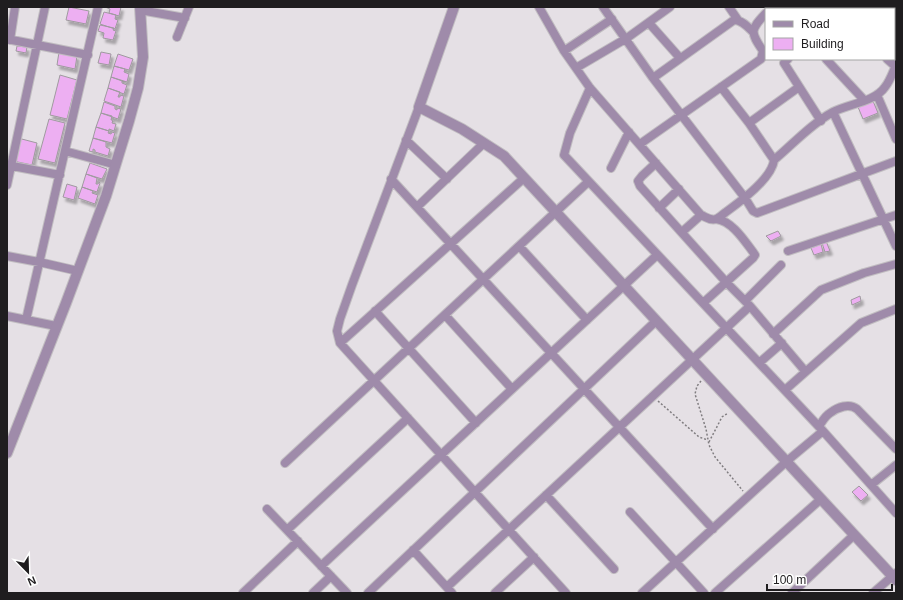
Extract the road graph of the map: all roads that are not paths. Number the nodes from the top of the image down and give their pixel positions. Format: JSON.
{"nodes":[{"id":1,"x":15,"y":7,"type":"edge"},
{"id":2,"x":45,"y":7,"type":"edge"},
{"id":3,"x":98,"y":7,"type":"edge"},
{"id":4,"x":189,"y":7,"type":"edge"},
{"id":5,"x":454,"y":7,"type":"edge"},
{"id":6,"x":539,"y":7,"type":"edge"},
{"id":7,"x":603,"y":7,"type":"edge"},
{"id":8,"x":670,"y":7,"type":"edge"},
{"id":9,"x":729,"y":7,"type":"edge"},
{"id":10,"x":140,"y":8,"type":"edge"},
{"id":11,"x":660,"y":10,"type":"edge"},
{"id":12,"x":765,"y":15,"type":"edge"},
{"id":13,"x":185,"y":18,"type":"junction"},
{"id":14,"x":612,"y":18,"type":"junction"},
{"id":15,"x":738,"y":20,"type":"junction"},
{"id":16,"x":649,"y":23,"type":"junction"},
{"id":17,"x":753,"y":32,"type":"junction"},
{"id":18,"x":177,"y":37,"type":"dead end"},
{"id":19,"x":626,"y":38,"type":"junction"},
{"id":20,"x":9,"y":39,"type":"edge"},
{"id":21,"x":37,"y":45,"type":"junction"},
{"id":22,"x":564,"y":51,"type":"junction"},
{"id":23,"x":88,"y":55,"type":"junction"},
{"id":24,"x":680,"y":58,"type":"junction"},
{"id":25,"x":787,"y":60,"type":"edge"},
{"id":26,"x":827,"y":60,"type":"edge"},
{"id":27,"x":888,"y":60,"type":"edge"},
{"id":28,"x":896,"y":67,"type":"edge"},
{"id":29,"x":576,"y":68,"type":"junction"},
{"id":30,"x":653,"y":78,"type":"junction"},
{"id":31,"x":721,"y":87,"type":"junction"},
{"id":32,"x":799,"y":87,"type":"junction"},
{"id":33,"x":590,"y":88,"type":"junction"},
{"id":34,"x":876,"y":96,"type":"junction"},
{"id":35,"x":864,"y":100,"type":"junction"},
{"id":36,"x":419,"y":107,"type":"junction"},
{"id":37,"x":833,"y":112,"type":"junction"},
{"id":38,"x":682,"y":115,"type":"junction"},
{"id":39,"x":892,"y":120,"type":"edge"},
{"id":40,"x":821,"y":121,"type":"junction"},
{"id":41,"x":749,"y":122,"type":"junction"},
{"id":42,"x":629,"y":132,"type":"junction"},
{"id":43,"x":896,"y":139,"type":"edge"},
{"id":44,"x":406,"y":140,"type":"junction"},
{"id":45,"x":484,"y":143,"type":"junction"},
{"id":46,"x":640,"y":144,"type":"junction"},
{"id":47,"x":65,"y":151,"type":"junction"},
{"id":48,"x":774,"y":160,"type":"junction"},
{"id":49,"x":896,"y":161,"type":"edge"},
{"id":50,"x":656,"y":163,"type":"junction"},
{"id":51,"x":9,"y":165,"type":"edge"},
{"id":52,"x":116,"y":165,"type":"junction"},
{"id":53,"x":611,"y":168,"type":"dead end"},
{"id":54,"x":862,"y":174,"type":"junction"},
{"id":55,"x":60,"y":175,"type":"junction"},
{"id":56,"x":524,"y":178,"type":"junction"},
{"id":57,"x":391,"y":179,"type":"junction"},
{"id":58,"x":447,"y":179,"type":"junction"},
{"id":59,"x":588,"y":182,"type":"junction"},
{"id":60,"x":7,"y":186,"type":"edge"},
{"id":61,"x":679,"y":189,"type":"junction"},
{"id":62,"x":745,"y":198,"type":"junction"},
{"id":63,"x":417,"y":207,"type":"junction"},
{"id":64,"x":659,"y":208,"type":"junction"},
{"id":65,"x":556,"y":212,"type":"junction"},
{"id":66,"x":701,"y":215,"type":"junction"},
{"id":67,"x":896,"y":215,"type":"edge"},
{"id":68,"x":716,"y":220,"type":"junction"},
{"id":69,"x":884,"y":220,"type":"junction"},
{"id":70,"x":682,"y":232,"type":"junction"},
{"id":71,"x":450,"y":243,"type":"junction"},
{"id":72,"x":520,"y":246,"type":"junction"},
{"id":73,"x":896,"y":246,"type":"edge"},
{"id":74,"x":788,"y":252,"type":"dead end"},
{"id":75,"x":657,"y":255,"type":"junction"},
{"id":76,"x":7,"y":256,"type":"edge"},
{"id":77,"x":39,"y":262,"type":"junction"},
{"id":78,"x":781,"y":265,"type":"dead end"},
{"id":79,"x":893,"y":265,"type":"edge"},
{"id":80,"x":78,"y":272,"type":"junction"},
{"id":81,"x":896,"y":272,"type":"edge"},
{"id":82,"x":484,"y":279,"type":"junction"},
{"id":83,"x":726,"y":282,"type":"junction"},
{"id":84,"x":624,"y":286,"type":"junction"},
{"id":85,"x":703,"y":303,"type":"junction"},
{"id":86,"x":747,"y":304,"type":"junction"},
{"id":87,"x":896,"y":309,"type":"edge"},
{"id":88,"x":375,"y":312,"type":"junction"},
{"id":89,"x":445,"y":315,"type":"junction"},
{"id":90,"x":7,"y":316,"type":"edge"},
{"id":91,"x":26,"y":320,"type":"junction"},
{"id":92,"x":587,"y":320,"type":"junction"},
{"id":93,"x":656,"y":321,"type":"junction"},
{"id":94,"x":56,"y":326,"type":"junction"},
{"id":95,"x":727,"y":328,"type":"junction"},
{"id":96,"x":774,"y":334,"type":"junction"},
{"id":97,"x":340,"y":343,"type":"junction"},
{"id":98,"x":782,"y":343,"type":"junction"},
{"id":99,"x":408,"y":349,"type":"junction"},
{"id":100,"x":552,"y":353,"type":"junction"},
{"id":101,"x":692,"y":360,"type":"junction"},
{"id":102,"x":759,"y":363,"type":"junction"},
{"id":103,"x":805,"y":371,"type":"junction"},
{"id":104,"x":374,"y":381,"type":"junction"},
{"id":105,"x":512,"y":389,"type":"junction"},
{"id":106,"x":584,"y":389,"type":"junction"},
{"id":107,"x":785,"y":390,"type":"junction"},
{"id":108,"x":408,"y":418,"type":"junction"},
{"id":109,"x":476,"y":423,"type":"junction"},
{"id":110,"x":620,"y":427,"type":"junction"},
{"id":111,"x":821,"y":428,"type":"junction"},
{"id":112,"x":11,"y":433,"type":"edge"},
{"id":113,"x":896,"y":449,"type":"edge"},
{"id":114,"x":7,"y":453,"type":"edge"},
{"id":115,"x":441,"y":455,"type":"junction"},
{"id":116,"x":787,"y":461,"type":"junction"},
{"id":117,"x":286,"y":463,"type":"dead end"},
{"id":118,"x":896,"y":466,"type":"edge"},
{"id":119,"x":871,"y":485,"type":"junction"},
{"id":120,"x":475,"y":492,"type":"junction"},
{"id":121,"x":546,"y":495,"type":"junction"},
{"id":122,"x":821,"y":499,"type":"junction"},
{"id":123,"x":267,"y":509,"type":"dead end"},
{"id":124,"x":630,"y":512,"type":"dead end"},
{"id":125,"x":896,"y":513,"type":"edge"},
{"id":126,"x":713,"y":528,"type":"junction"},
{"id":127,"x":287,"y":530,"type":"junction"},
{"id":128,"x":509,"y":530,"type":"junction"},
{"id":129,"x":854,"y":535,"type":"junction"},
{"id":130,"x":298,"y":541,"type":"junction"},
{"id":131,"x":413,"y":550,"type":"junction"},
{"id":132,"x":534,"y":557,"type":"junction"},
{"id":133,"x":677,"y":562,"type":"junction"},
{"id":134,"x":322,"y":566,"type":"junction"},
{"id":135,"x":614,"y":569,"type":"dead end"},
{"id":136,"x":331,"y":576,"type":"junction"},
{"id":137,"x":895,"y":576,"type":"edge"},
{"id":138,"x":449,"y":590,"type":"edge"},
{"id":139,"x":243,"y":593,"type":"edge"},
{"id":140,"x":313,"y":593,"type":"edge"},
{"id":141,"x":347,"y":593,"type":"edge"},
{"id":142,"x":368,"y":593,"type":"edge"},
{"id":143,"x":495,"y":593,"type":"edge"},
{"id":144,"x":566,"y":593,"type":"edge"},
{"id":145,"x":642,"y":593,"type":"edge"},
{"id":146,"x":704,"y":593,"type":"edge"},
{"id":147,"x":715,"y":593,"type":"edge"},
{"id":148,"x":792,"y":593,"type":"edge"},
{"id":149,"x":873,"y":593,"type":"edge"}],
"edges":[{"from":1,"to":20,"type":"street"},
{"from":2,"to":21,"type":"street"},
{"from":3,"to":23,"type":"street"},
{"from":4,"to":13,"type":"street"},
{"from":5,"to":36,"type":"street"},
{"from":6,"to":22,"type":"street"},
{"from":7,"to":14,"type":"street"},
{"from":8,"to":11,"type":"street"},
{"from":9,"to":15,"type":"street"},
{"from":10,"to":13,"type":"street"},
{"from":10,"to":52,"type":"street"},
{"from":11,"to":16,"type":"street"},
{"from":12,"to":17,"type":"street"},
{"from":13,"to":18,"type":"street"},
{"from":14,"to":19,"type":"street"},
{"from":14,"to":22,"type":"street"},
{"from":15,"to":17,"type":"street"},
{"from":15,"to":24,"type":"street"},
{"from":16,"to":19,"type":"street"},
{"from":16,"to":24,"type":"street"},
{"from":17,"to":31,"type":"street"},
{"from":19,"to":29,"type":"street"},
{"from":19,"to":30,"type":"street"},
{"from":20,"to":21,"type":"street"},
{"from":21,"to":23,"type":"street"},
{"from":21,"to":51,"type":"street"},
{"from":22,"to":29,"type":"street"},
{"from":23,"to":47,"type":"street"},
{"from":24,"to":30,"type":"street"},
{"from":25,"to":32,"type":"street"},
{"from":26,"to":35,"type":"street"},
{"from":27,"to":28,"type":"street"},
{"from":28,"to":34,"type":"street"},
{"from":29,"to":33,"type":"street"},
{"from":30,"to":38,"type":"street"},
{"from":31,"to":38,"type":"street"},
{"from":31,"to":41,"type":"street"},
{"from":32,"to":40,"type":"street"},
{"from":32,"to":41,"type":"street"},
{"from":33,"to":42,"type":"street"},
{"from":33,"to":59,"type":"street"},
{"from":34,"to":35,"type":"street"},
{"from":34,"to":39,"type":"street"},
{"from":35,"to":37,"type":"street"},
{"from":36,"to":44,"type":"street"},
{"from":36,"to":45,"type":"street"},
{"from":37,"to":40,"type":"street"},
{"from":37,"to":54,"type":"street"},
{"from":38,"to":46,"type":"street"},
{"from":38,"to":62,"type":"street"},
{"from":39,"to":43,"type":"street"},
{"from":40,"to":48,"type":"street"},
{"from":41,"to":48,"type":"street"},
{"from":42,"to":46,"type":"street"},
{"from":42,"to":53,"type":"street"},
{"from":44,"to":57,"type":"street"},
{"from":44,"to":58,"type":"street"},
{"from":45,"to":56,"type":"street"},
{"from":45,"to":58,"type":"street"},
{"from":46,"to":50,"type":"street"},
{"from":47,"to":52,"type":"street"},
{"from":47,"to":55,"type":"street"},
{"from":48,"to":62,"type":"street"},
{"from":49,"to":54,"type":"street"},
{"from":50,"to":61,"type":"street"},
{"from":50,"to":64,"type":"street"},
{"from":51,"to":55,"type":"street"},
{"from":51,"to":60,"type":"street"},
{"from":52,"to":80,"type":"street"},
{"from":54,"to":62,"type":"street"},
{"from":54,"to":69,"type":"street"},
{"from":55,"to":77,"type":"street"},
{"from":56,"to":65,"type":"street"},
{"from":56,"to":71,"type":"street"},
{"from":57,"to":63,"type":"street"},
{"from":57,"to":97,"type":"street"},
{"from":58,"to":63,"type":"street"},
{"from":59,"to":65,"type":"street"},
{"from":59,"to":75,"type":"street"},
{"from":61,"to":64,"type":"street"},
{"from":61,"to":66,"type":"street"},
{"from":62,"to":68,"type":"street"},
{"from":63,"to":71,"type":"street"},
{"from":64,"to":70,"type":"street"},
{"from":65,"to":72,"type":"street"},
{"from":65,"to":84,"type":"street"},
{"from":66,"to":68,"type":"street"},
{"from":66,"to":70,"type":"street"},
{"from":67,"to":69,"type":"street"},
{"from":68,"to":83,"type":"street"},
{"from":69,"to":73,"type":"street"},
{"from":69,"to":74,"type":"street"},
{"from":70,"to":83,"type":"street"},
{"from":71,"to":82,"type":"street"},
{"from":71,"to":88,"type":"street"},
{"from":72,"to":82,"type":"street"},
{"from":72,"to":92,"type":"street"},
{"from":75,"to":84,"type":"street"},
{"from":75,"to":85,"type":"street"},
{"from":76,"to":77,"type":"street"},
{"from":77,"to":80,"type":"street"},
{"from":77,"to":91,"type":"street"},
{"from":78,"to":86,"type":"street"},
{"from":79,"to":81,"type":"street"},
{"from":79,"to":96,"type":"street"},
{"from":80,"to":94,"type":"street"},
{"from":82,"to":89,"type":"street"},
{"from":82,"to":100,"type":"street"},
{"from":83,"to":85,"type":"street"},
{"from":83,"to":86,"type":"street"},
{"from":84,"to":92,"type":"street"},
{"from":84,"to":93,"type":"street"},
{"from":85,"to":95,"type":"street"},
{"from":86,"to":95,"type":"street"},
{"from":86,"to":96,"type":"street"},
{"from":87,"to":103,"type":"street"},
{"from":88,"to":97,"type":"street"},
{"from":88,"to":99,"type":"street"},
{"from":89,"to":99,"type":"street"},
{"from":89,"to":105,"type":"street"},
{"from":90,"to":91,"type":"street"},
{"from":91,"to":94,"type":"street"},
{"from":92,"to":100,"type":"street"},
{"from":93,"to":101,"type":"street"},
{"from":93,"to":106,"type":"street"},
{"from":94,"to":112,"type":"street"},
{"from":95,"to":101,"type":"street"},
{"from":95,"to":102,"type":"street"},
{"from":96,"to":98,"type":"street"},
{"from":97,"to":104,"type":"street"},
{"from":98,"to":102,"type":"street"},
{"from":98,"to":103,"type":"street"},
{"from":99,"to":104,"type":"street"},
{"from":99,"to":109,"type":"street"},
{"from":100,"to":105,"type":"street"},
{"from":100,"to":106,"type":"street"},
{"from":101,"to":110,"type":"street"},
{"from":101,"to":116,"type":"street"},
{"from":102,"to":107,"type":"street"},
{"from":103,"to":107,"type":"street"},
{"from":104,"to":108,"type":"street"},
{"from":104,"to":117,"type":"street"},
{"from":105,"to":109,"type":"street"},
{"from":106,"to":110,"type":"street"},
{"from":106,"to":120,"type":"street"},
{"from":107,"to":111,"type":"street"},
{"from":108,"to":115,"type":"street"},
{"from":108,"to":127,"type":"street"},
{"from":109,"to":115,"type":"street"},
{"from":110,"to":121,"type":"street"},
{"from":110,"to":126,"type":"street"},
{"from":111,"to":113,"type":"street"},
{"from":111,"to":116,"type":"street"},
{"from":111,"to":119,"type":"street"},
{"from":112,"to":114,"type":"street"},
{"from":115,"to":120,"type":"street"},
{"from":115,"to":134,"type":"street"},
{"from":116,"to":122,"type":"street"},
{"from":116,"to":126,"type":"street"},
{"from":118,"to":119,"type":"street"},
{"from":119,"to":125,"type":"street"},
{"from":120,"to":128,"type":"street"},
{"from":120,"to":131,"type":"street"},
{"from":121,"to":128,"type":"street"},
{"from":121,"to":135,"type":"street"},
{"from":122,"to":129,"type":"street"},
{"from":122,"to":147,"type":"street"},
{"from":123,"to":127,"type":"street"},
{"from":124,"to":133,"type":"street"},
{"from":126,"to":133,"type":"street"},
{"from":127,"to":130,"type":"street"},
{"from":128,"to":132,"type":"street"},
{"from":128,"to":138,"type":"street"},
{"from":129,"to":137,"type":"street"},
{"from":129,"to":148,"type":"street"},
{"from":130,"to":134,"type":"street"},
{"from":130,"to":139,"type":"street"},
{"from":131,"to":138,"type":"street"},
{"from":131,"to":142,"type":"street"},
{"from":132,"to":143,"type":"street"},
{"from":132,"to":144,"type":"street"},
{"from":133,"to":145,"type":"street"},
{"from":133,"to":146,"type":"street"},
{"from":134,"to":136,"type":"street"},
{"from":136,"to":140,"type":"street"},
{"from":136,"to":141,"type":"street"},
{"from":137,"to":149,"type":"street"}]}
